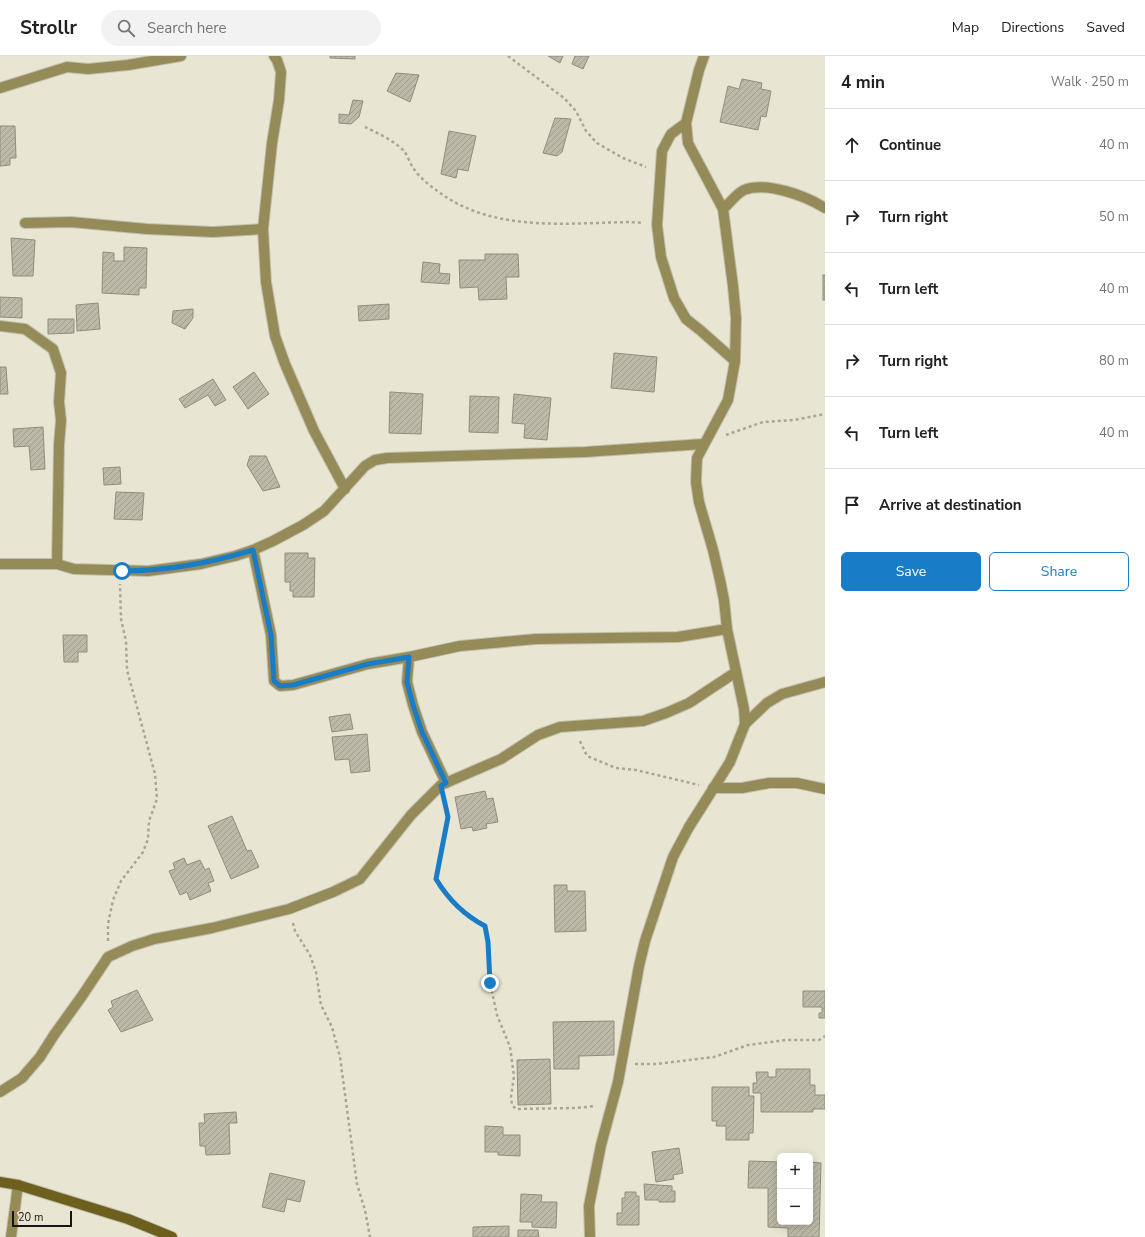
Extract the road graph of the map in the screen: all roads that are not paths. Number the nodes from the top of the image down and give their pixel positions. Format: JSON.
{"nodes":[{"id":1,"x":181,"y":56,"type":"edge"},
{"id":2,"x":274,"y":56,"type":"edge"},
{"id":3,"x":704,"y":56,"type":"edge"},
{"id":4,"x":0,"y":88,"type":"edge"},
{"id":5,"x":686,"y":123,"type":"junction"},
{"id":6,"x":724,"y":208,"type":"junction"},
{"id":7,"x":825,"y":208,"type":"edge"},
{"id":8,"x":25,"y":223,"type":"dead end"},
{"id":9,"x":263,"y":229,"type":"junction"},
{"id":10,"x":0,"y":326,"type":"edge"},
{"id":11,"x":735,"y":361,"type":"junction"},
{"id":12,"x":703,"y":444,"type":"junction"},
{"id":13,"x":345,"y":489,"type":"junction"},
{"id":14,"x":253,"y":550,"type":"junction"},
{"id":15,"x":0,"y":564,"type":"edge"},
{"id":16,"x":57,"y":564,"type":"junction"},
{"id":17,"x":727,"y":629,"type":"junction"},
{"id":18,"x":409,"y":657,"type":"junction"},
{"id":19,"x":736,"y":672,"type":"junction"},
{"id":20,"x":825,"y":682,"type":"edge"},
{"id":21,"x":745,"y":724,"type":"junction"},
{"id":22,"x":443,"y":784,"type":"junction"},
{"id":23,"x":713,"y":788,"type":"junction"},
{"id":24,"x":825,"y":789,"type":"edge"},
{"id":25,"x":0,"y":1092,"type":"edge"},
{"id":26,"x":0,"y":1182,"type":"edge"},
{"id":27,"x":18,"y":1185,"type":"junction"},
{"id":28,"x":11,"y":1237,"type":"edge"},
{"id":29,"x":172,"y":1237,"type":"edge"},
{"id":30,"x":590,"y":1237,"type":"edge"}],
"edges":[{"from":1,"to":4,"type":"street"},
{"from":2,"to":9,"type":"street"},
{"from":3,"to":5,"type":"street"},
{"from":5,"to":6,"type":"street"},
{"from":5,"to":11,"type":"street"},
{"from":6,"to":7,"type":"street"},
{"from":6,"to":11,"type":"street"},
{"from":8,"to":9,"type":"street"},
{"from":9,"to":13,"type":"street"},
{"from":10,"to":16,"type":"street"},
{"from":11,"to":12,"type":"street"},
{"from":12,"to":13,"type":"street"},
{"from":12,"to":17,"type":"street"},
{"from":13,"to":14,"type":"street"},
{"from":14,"to":16,"type":"street"},
{"from":14,"to":18,"type":"street"},
{"from":15,"to":16,"type":"street"},
{"from":17,"to":18,"type":"street"},
{"from":17,"to":19,"type":"street"},
{"from":18,"to":22,"type":"street"},
{"from":19,"to":21,"type":"street"},
{"from":19,"to":22,"type":"street"},
{"from":20,"to":21,"type":"street"},
{"from":21,"to":23,"type":"street"},
{"from":22,"to":25,"type":"street"},
{"from":23,"to":24,"type":"street"},
{"from":23,"to":30,"type":"street"},
{"from":26,"to":27,"type":"main road"},
{"from":27,"to":28,"type":"street"},
{"from":27,"to":29,"type":"main road"}]}
